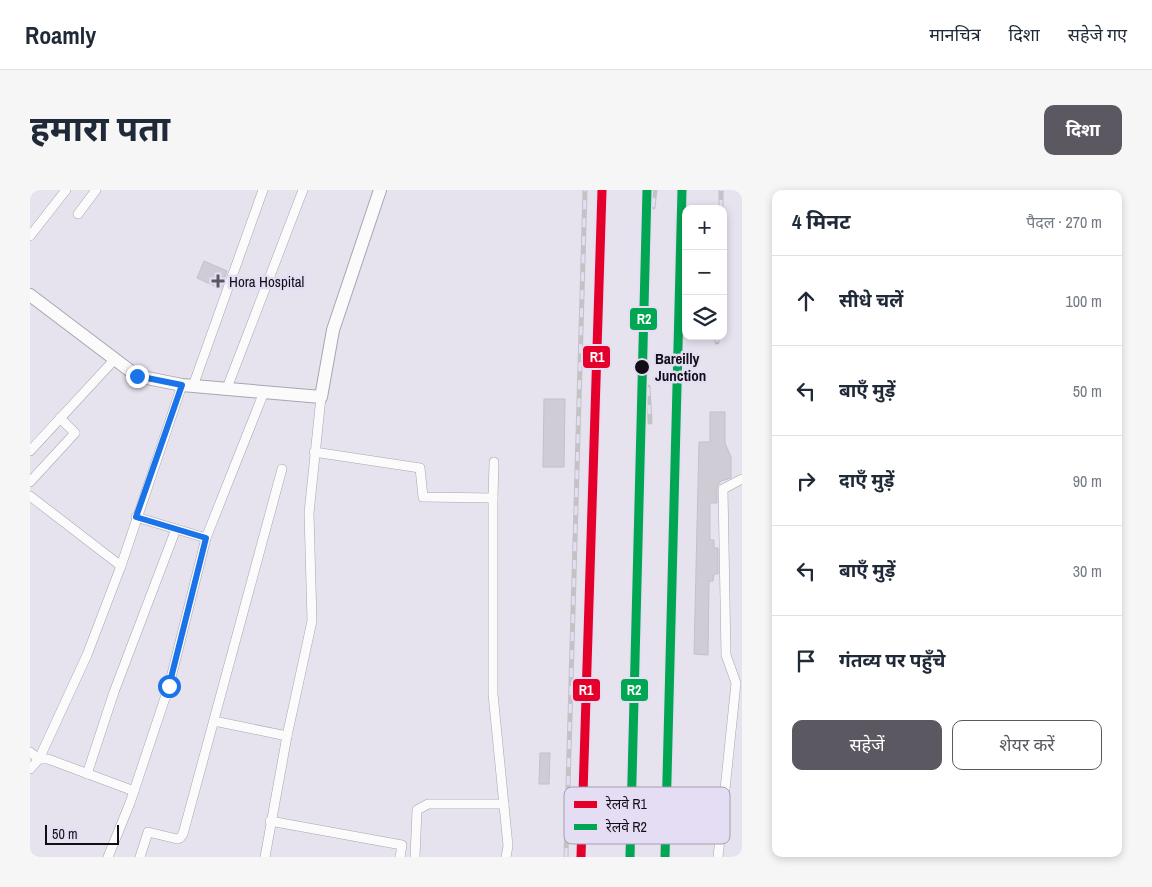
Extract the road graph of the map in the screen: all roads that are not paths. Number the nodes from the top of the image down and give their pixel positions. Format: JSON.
{"nodes":[{"id":1,"x":66,"y":190,"type":"edge"},
{"id":2,"x":96,"y":190,"type":"edge"},
{"id":3,"x":263,"y":190,"type":"edge"},
{"id":4,"x":303,"y":190,"type":"edge"},
{"id":5,"x":380,"y":190,"type":"edge"},
{"id":6,"x":78,"y":214,"type":"dead end"},
{"id":7,"x":30,"y":236,"type":"edge"},
{"id":8,"x":30,"y":295,"type":"edge"},
{"id":9,"x":115,"y":359,"type":"junction"},
{"id":10,"x":187,"y":385,"type":"junction"},
{"id":11,"x":227,"y":388,"type":"junction"},
{"id":12,"x":264,"y":392,"type":"junction"},
{"id":13,"x":321,"y":397,"type":"junction"},
{"id":14,"x":60,"y":418,"type":"junction"},
{"id":15,"x":32,"y":444,"type":"edge"},
{"id":16,"x":314,"y":452,"type":"junction"},
{"id":17,"x":494,"y":462,"type":"dead end"},
{"id":18,"x":282,"y":469,"type":"dead end"},
{"id":19,"x":742,"y":479,"type":"edge"},
{"id":20,"x":30,"y":482,"type":"edge"},
{"id":21,"x":30,"y":496,"type":"edge"},
{"id":22,"x":493,"y":498,"type":"junction"},
{"id":23,"x":136,"y":517,"type":"junction"},
{"id":24,"x":176,"y":529,"type":"junction"},
{"id":25,"x":206,"y":538,"type":"junction"},
{"id":26,"x":121,"y":566,"type":"junction"},
{"id":27,"x":739,"y":681,"type":"edge"},
{"id":28,"x":214,"y":721,"type":"junction"},
{"id":29,"x":287,"y":736,"type":"junction"},
{"id":30,"x":30,"y":752,"type":"edge"},
{"id":31,"x":39,"y":759,"type":"junction"},
{"id":32,"x":30,"y":769,"type":"edge"},
{"id":33,"x":87,"y":774,"type":"junction"},
{"id":34,"x":726,"y":787,"type":"edge"},
{"id":35,"x":134,"y":791,"type":"junction"},
{"id":36,"x":504,"y":804,"type":"junction"},
{"id":37,"x":270,"y":821,"type":"junction"},
{"id":38,"x":415,"y":844,"type":"junction"},
{"id":39,"x":720,"y":844,"type":"edge"},
{"id":40,"x":402,"y":845,"type":"junction"},
{"id":41,"x":108,"y":857,"type":"edge"},
{"id":42,"x":140,"y":857,"type":"edge"},
{"id":43,"x":265,"y":857,"type":"edge"},
{"id":44,"x":400,"y":857,"type":"edge"},
{"id":45,"x":415,"y":857,"type":"edge"},
{"id":46,"x":506,"y":857,"type":"edge"},
{"id":47,"x":718,"y":857,"type":"edge"}],
"edges":[{"from":1,"to":7,"type":"street"},
{"from":2,"to":6,"type":"street"},
{"from":3,"to":10,"type":"street"},
{"from":4,"to":11,"type":"street"},
{"from":5,"to":13,"type":"street"},
{"from":8,"to":9,"type":"street"},
{"from":9,"to":10,"type":"street"},
{"from":9,"to":14,"type":"street"},
{"from":10,"to":11,"type":"street"},
{"from":10,"to":23,"type":"street"},
{"from":11,"to":12,"type":"street"},
{"from":12,"to":13,"type":"street"},
{"from":12,"to":25,"type":"street"},
{"from":13,"to":16,"type":"street"},
{"from":14,"to":15,"type":"street"},
{"from":14,"to":20,"type":"street"},
{"from":16,"to":22,"type":"street"},
{"from":16,"to":29,"type":"street"},
{"from":17,"to":22,"type":"street"},
{"from":18,"to":28,"type":"street"},
{"from":19,"to":27,"type":"street"},
{"from":21,"to":26,"type":"street"},
{"from":22,"to":36,"type":"street"},
{"from":23,"to":24,"type":"street"},
{"from":23,"to":26,"type":"street"},
{"from":24,"to":25,"type":"street"},
{"from":24,"to":33,"type":"street"},
{"from":25,"to":35,"type":"street"},
{"from":26,"to":31,"type":"street"},
{"from":27,"to":34,"type":"street"},
{"from":28,"to":29,"type":"street"},
{"from":28,"to":42,"type":"street"},
{"from":29,"to":37,"type":"street"},
{"from":30,"to":31,"type":"street"},
{"from":31,"to":32,"type":"street"},
{"from":31,"to":33,"type":"street"},
{"from":33,"to":35,"type":"street"},
{"from":35,"to":41,"type":"street"},
{"from":36,"to":38,"type":"street"},
{"from":36,"to":46,"type":"street"},
{"from":37,"to":40,"type":"street"},
{"from":37,"to":43,"type":"street"},
{"from":38,"to":40,"type":"street"},
{"from":38,"to":45,"type":"street"},
{"from":39,"to":47,"type":"street"},
{"from":40,"to":44,"type":"street"}]}
